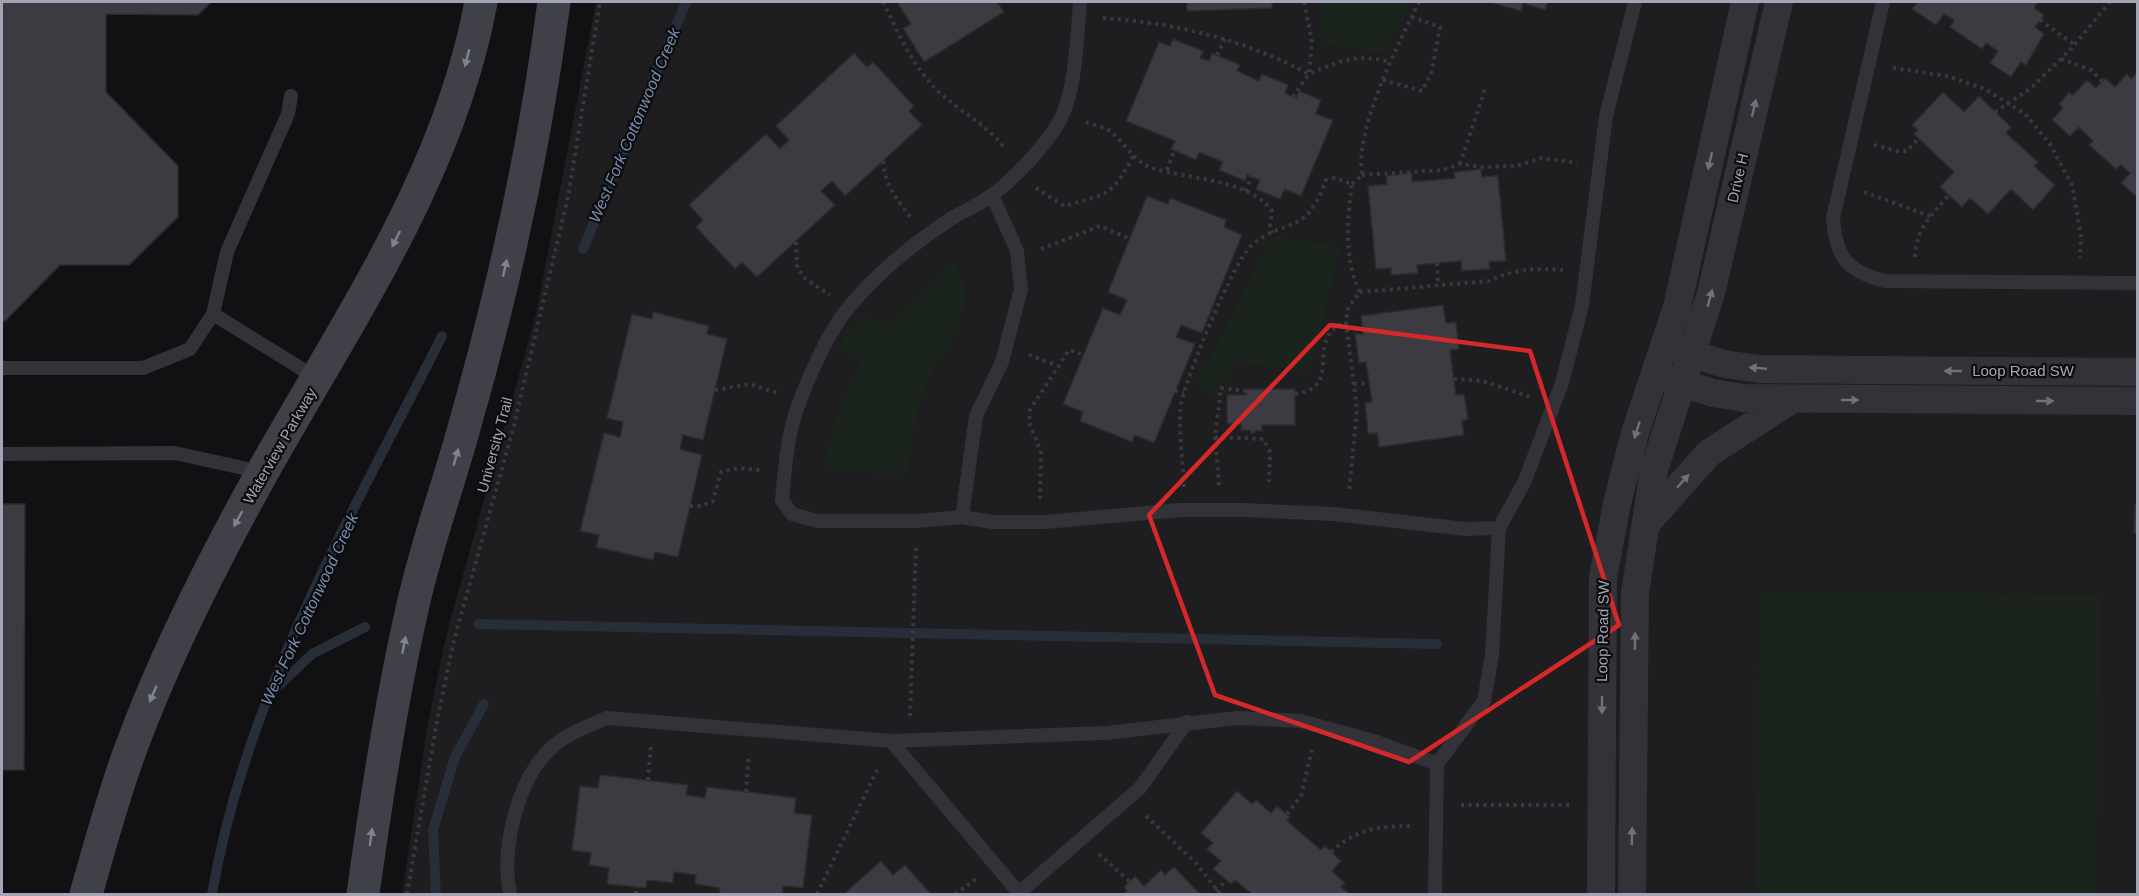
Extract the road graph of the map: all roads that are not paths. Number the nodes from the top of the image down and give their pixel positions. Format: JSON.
{"nodes":[{"id":1,"x":481,"y":2,"type":"edge"},
{"id":2,"x":554,"y":2,"type":"edge"},
{"id":3,"x":1080,"y":2,"type":"edge"},
{"id":4,"x":1635,"y":2,"type":"edge"},
{"id":5,"x":1745,"y":2,"type":"edge"},
{"id":6,"x":1779,"y":2,"type":"edge"},
{"id":7,"x":1883,"y":2,"type":"edge"},
{"id":8,"x":291,"y":96,"type":"dead end"},
{"id":9,"x":992,"y":195,"type":"junction"},
{"id":10,"x":2137,"y":282,"type":"edge"},
{"id":11,"x":213,"y":314,"type":"junction"},
{"id":12,"x":1665,"y":346,"type":"junction"},
{"id":13,"x":1694,"y":354,"type":"junction"},
{"id":14,"x":2,"y":368,"type":"edge"},
{"id":15,"x":2138,"y":372,"type":"edge"},
{"id":16,"x":1656,"y":375,"type":"junction"},
{"id":17,"x":318,"y":379,"type":"junction"},
{"id":18,"x":1684,"y":384,"type":"junction"},
{"id":19,"x":1791,"y":400,"type":"junction"},
{"id":20,"x":2138,"y":401,"type":"edge"},
{"id":21,"x":2,"y":454,"type":"edge"},
{"id":22,"x":262,"y":472,"type":"junction"},
{"id":23,"x":962,"y":516,"type":"junction"},
{"id":24,"x":1645,"y":526,"type":"junction"},
{"id":25,"x":1499,"y":528,"type":"junction"},
{"id":26,"x":1187,"y":722,"type":"junction"},
{"id":27,"x":891,"y":741,"type":"junction"},
{"id":28,"x":1437,"y":764,"type":"junction"},
{"id":29,"x":86,"y":894,"type":"edge"},
{"id":30,"x":363,"y":894,"type":"edge"},
{"id":31,"x":510,"y":894,"type":"edge"},
{"id":32,"x":1435,"y":894,"type":"edge"},
{"id":33,"x":1601,"y":894,"type":"edge"},
{"id":34,"x":1632,"y":894,"type":"edge"}],
"edges":[{"from":1,"to":17,"type":"main road","name":"Waterview Parkway","one_way":true},
{"from":30,"to":2,"type":"main road","one_way":true},
{"from":3,"to":9,"type":"lane"},
{"from":4,"to":25,"type":"lane"},
{"from":5,"to":12,"type":"street","name":"Drive H","one_way":true},
{"from":13,"to":6,"type":"street","name":"Drive H","one_way":true},
{"from":7,"to":10,"type":"lane"},
{"from":8,"to":11,"type":"lane"},
{"from":9,"to":23,"type":"lane"},
{"from":9,"to":23,"type":"lane"},
{"from":11,"to":14,"type":"lane"},
{"from":11,"to":17,"type":"lane"},
{"from":12,"to":13,"type":"street","name":"Loop Road SW"},
{"from":12,"to":16,"type":"street","name":"Loop Road SW"},
{"from":15,"to":13,"type":"street","name":"Loop Road SW","one_way":true},
{"from":13,"to":18,"type":"street"},
{"from":16,"to":18,"type":"street","name":"Loop Road SW"},
{"from":16,"to":33,"type":"street","name":"Loop Road SW","one_way":true},
{"from":17,"to":22,"type":"main road","name":"Waterview Parkway"},
{"from":18,"to":19,"type":"street","name":"Loop Road SW"},
{"from":18,"to":24,"type":"street"},
{"from":19,"to":20,"type":"street","name":"Loop Road SW","one_way":true},
{"from":24,"to":19,"type":"street","one_way":true},
{"from":21,"to":22,"type":"lane"},
{"from":22,"to":29,"type":"main road","name":"Waterview Parkway","one_way":true},
{"from":23,"to":25,"type":"lane"},
{"from":34,"to":24,"type":"street","one_way":true},
{"from":25,"to":28,"type":"lane"},
{"from":26,"to":27,"type":"lane"},
{"from":26,"to":27,"type":"lane"},
{"from":26,"to":28,"type":"lane"},
{"from":27,"to":31,"type":"lane"},
{"from":28,"to":32,"type":"lane"}]}
